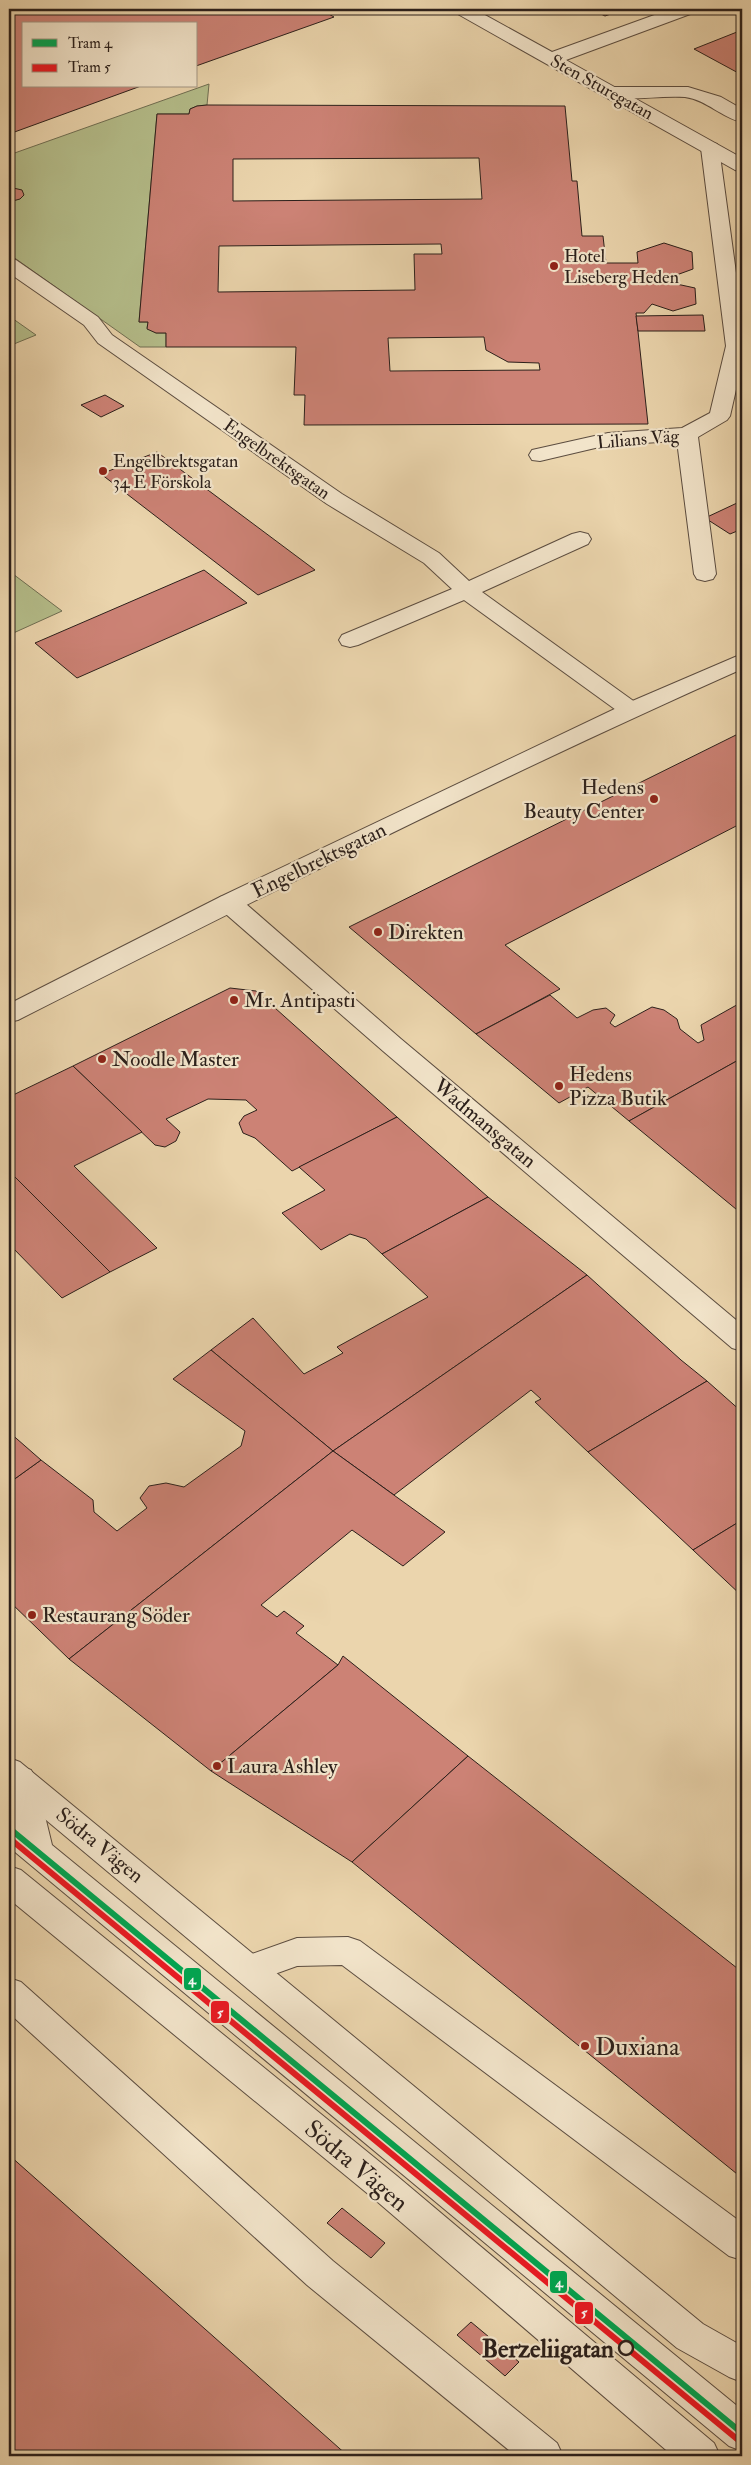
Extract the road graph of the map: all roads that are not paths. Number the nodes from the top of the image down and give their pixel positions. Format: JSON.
{"nodes":[{"id":1,"x":462,"y":9,"type":"edge"},
{"id":2,"x":687,"y":9,"type":"edge"},
{"id":3,"x":551,"y":59,"type":"junction"},
{"id":4,"x":609,"y":92,"type":"junction"},
{"id":5,"x":742,"y":117,"type":"edge"},
{"id":6,"x":710,"y":148,"type":"junction"},
{"id":7,"x":742,"y":166,"type":"edge"},
{"id":8,"x":9,"y":264,"type":"edge"},
{"id":9,"x":687,"y":434,"type":"junction"},
{"id":10,"x":540,"y":455,"type":"dead end"},
{"id":11,"x":580,"y":539,"type":"dead end"},
{"id":12,"x":705,"y":574,"type":"dead end"},
{"id":13,"x":466,"y":591,"type":"junction"},
{"id":14,"x":350,"y":640,"type":"dead end"},
{"id":15,"x":740,"y":665,"type":"edge"},
{"id":16,"x":632,"y":710,"type":"junction"},
{"id":17,"x":230,"y":903,"type":"junction"},
{"id":18,"x":9,"y":1014,"type":"edge"},
{"id":19,"x":742,"y":1341,"type":"edge"},
{"id":20,"x":14,"y":1775,"type":"edge"},
{"id":21,"x":9,"y":1828,"type":"edge"},
{"id":22,"x":38,"y":1852,"type":"junction"},
{"id":23,"x":9,"y":1880,"type":"edge"},
{"id":24,"x":250,"y":1969,"type":"junction"},
{"id":25,"x":15,"y":2005,"type":"edge"},
{"id":26,"x":742,"y":2244,"type":"edge"},
{"id":27,"x":742,"y":2365,"type":"edge"},
{"id":28,"x":742,"y":2433,"type":"edge"},
{"id":29,"x":544,"y":2456,"type":"edge"},
{"id":30,"x":701,"y":2456,"type":"edge"}],
"edges":[{"from":1,"to":3,"type":"street","name":"Sten Sturegatan"},
{"from":2,"to":3,"type":"street"},
{"from":3,"to":4,"type":"street","name":"Sten Sturegatan"},
{"from":4,"to":5,"type":"street"},
{"from":4,"to":6,"type":"street","name":"Sten Sturegatan"},
{"from":6,"to":7,"type":"street","name":"Sten Sturegatan"},
{"from":6,"to":9,"type":"street"},
{"from":8,"to":13,"type":"street","name":"Engelbrektsgatan"},
{"from":9,"to":10,"type":"street","name":"Lilians Väg"},
{"from":9,"to":12,"type":"street","name":"Lilians Väg"},
{"from":11,"to":13,"type":"street"},
{"from":13,"to":14,"type":"street"},
{"from":13,"to":16,"type":"street","name":"Engelbrektsgatan"},
{"from":15,"to":16,"type":"street","name":"Engelbrektsgatan"},
{"from":16,"to":17,"type":"street","name":"Engelbrektsgatan"},
{"from":17,"to":18,"type":"street","name":"Engelbrektsgatan"},
{"from":17,"to":19,"type":"street","name":"Wadmansgatan"},
{"from":20,"to":22,"type":"street","name":"Södra Vägen"},
{"from":20,"to":24,"type":"street","name":"Södra Vägen"},
{"from":21,"to":22,"type":"street","name":"Södra Vägen"},
{"from":22,"to":28,"type":"street","name":"Södra Vägen"},
{"from":23,"to":30,"type":"street","name":"Södra Vägen"},
{"from":24,"to":26,"type":"street"},
{"from":24,"to":27,"type":"street","name":"Södra Vägen"},
{"from":25,"to":29,"type":"street"}]}
